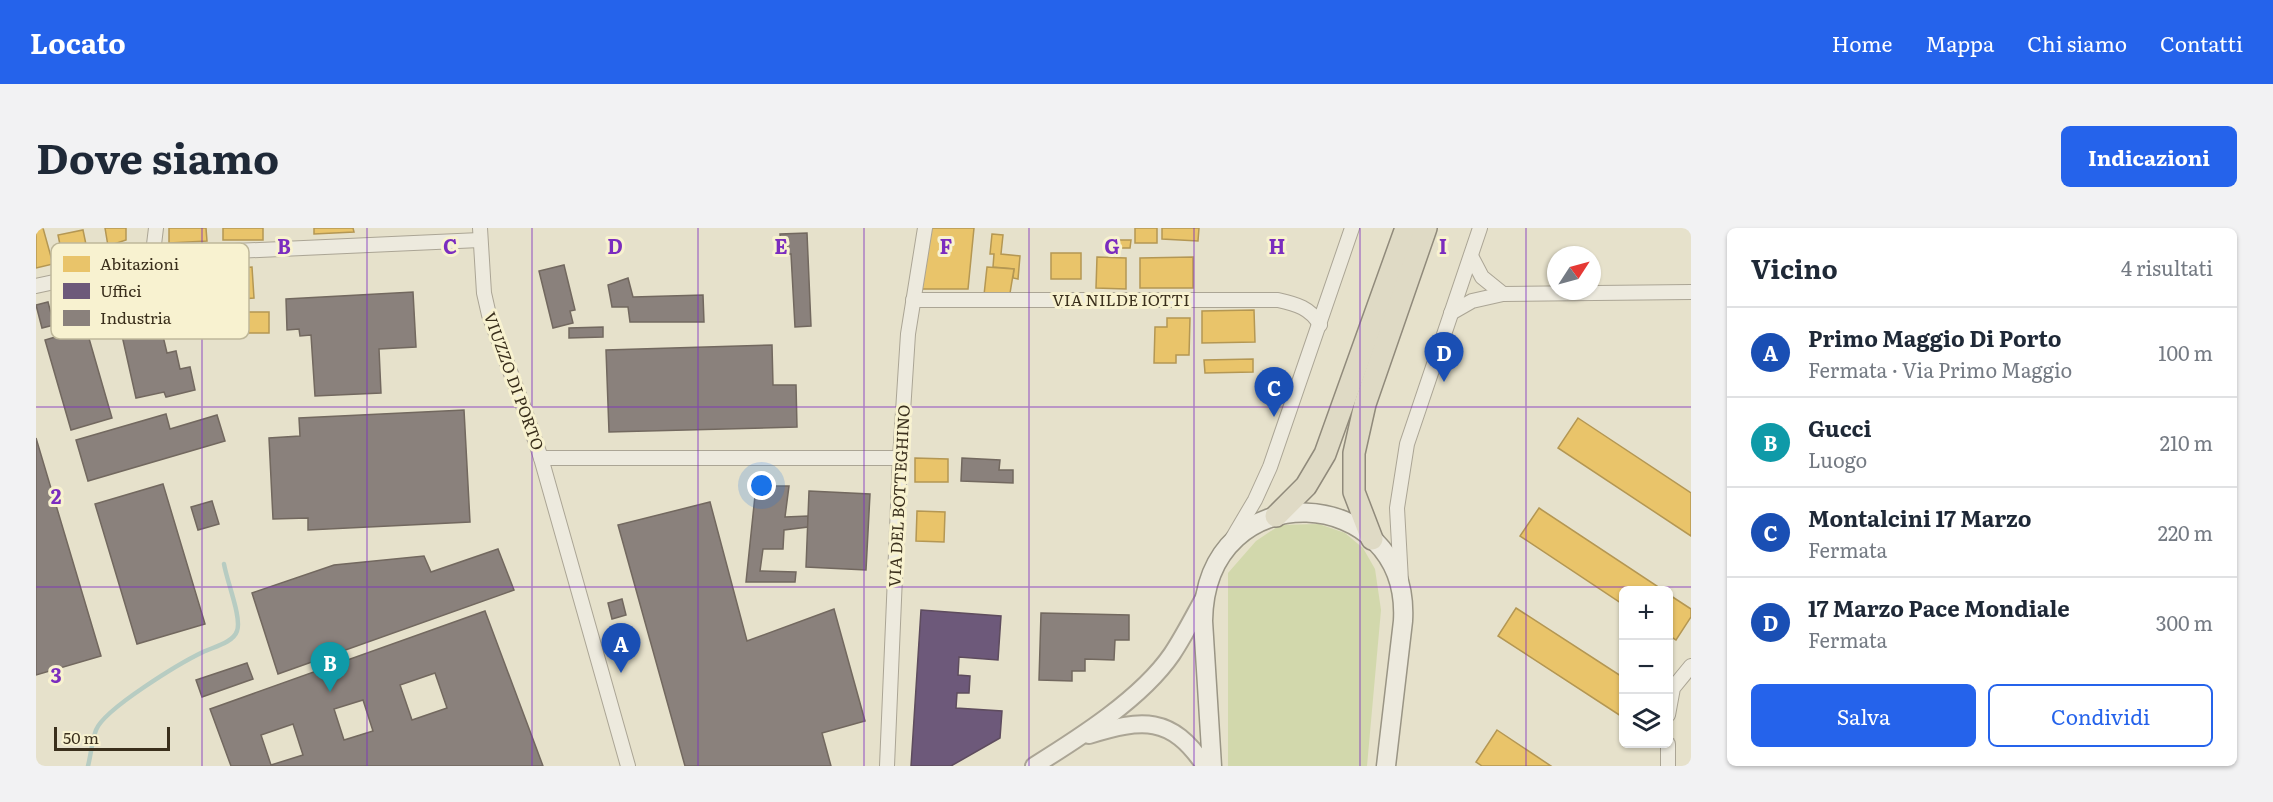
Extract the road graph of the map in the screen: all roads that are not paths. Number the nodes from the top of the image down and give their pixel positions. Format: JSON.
{"nodes":[{"id":1,"x":156,"y":228,"type":"edge"},
{"id":2,"x":925,"y":228,"type":"edge"},
{"id":3,"x":1352,"y":228,"type":"edge"},
{"id":4,"x":1406,"y":228,"type":"edge"},
{"id":5,"x":1426,"y":228,"type":"edge"},
{"id":6,"x":1480,"y":228,"type":"edge"},
{"id":7,"x":480,"y":234,"type":"edge"},
{"id":8,"x":154,"y":243,"type":"edge"},
{"id":9,"x":249,"y":249,"type":"edge"},
{"id":10,"x":1471,"y":256,"type":"junction"},
{"id":11,"x":51,"y":283,"type":"edge"},
{"id":12,"x":36,"y":286,"type":"edge"},
{"id":13,"x":1691,"y":292,"type":"edge"},
{"id":14,"x":1503,"y":294,"type":"junction"},
{"id":15,"x":913,"y":300,"type":"junction"},
{"id":16,"x":1451,"y":313,"type":"junction"},
{"id":17,"x":1320,"y":325,"type":"junction"},
{"id":18,"x":541,"y":458,"type":"junction"},
{"id":19,"x":900,"y":458,"type":"junction"},
{"id":20,"x":1276,"y":516,"type":"junction"},
{"id":21,"x":1372,"y":539,"type":"junction"},
{"id":22,"x":1230,"y":543,"type":"junction"},
{"id":23,"x":1402,"y":592,"type":"junction"},
{"id":24,"x":1204,"y":598,"type":"junction"},
{"id":25,"x":1691,"y":666,"type":"edge"},
{"id":26,"x":1672,"y":694,"type":"edge"},
{"id":27,"x":1083,"y":737,"type":"junction"},
{"id":28,"x":1668,"y":748,"type":"edge"},
{"id":29,"x":628,"y":766,"type":"edge"},
{"id":30,"x":887,"y":766,"type":"edge"},
{"id":31,"x":1034,"y":766,"type":"edge"},
{"id":32,"x":1205,"y":766,"type":"edge"},
{"id":33,"x":1212,"y":766,"type":"edge"},
{"id":34,"x":1386,"y":766,"type":"edge"},
{"id":35,"x":1668,"y":766,"type":"edge"}],
"edges":[{"from":1,"to":8,"type":"street"},
{"from":2,"to":15,"type":"street","name":"VIA DEL BOTTEGHINO"},
{"from":3,"to":17,"type":"street"},
{"from":4,"to":20,"type":"highway"},
{"from":5,"to":21,"type":"highway"},
{"from":6,"to":10,"type":"street"},
{"from":7,"to":9,"type":"street","name":"VIUZZO DI PORTO"},
{"from":7,"to":18,"type":"street","name":"VIUZZO DI PORTO"},
{"from":10,"to":14,"type":"street"},
{"from":10,"to":16,"type":"street"},
{"from":11,"to":12,"type":"street","name":"VIUZZO DI PORTO"},
{"from":13,"to":14,"type":"street"},
{"from":14,"to":16,"type":"street"},
{"from":15,"to":17,"type":"street","name":"VIA NILDE IOTTI"},
{"from":15,"to":19,"type":"street","name":"VIA DEL BOTTEGHINO"},
{"from":16,"to":23,"type":"street"},
{"from":17,"to":22,"type":"street"},
{"from":18,"to":19,"type":"street","name":"VIUZZO DI PORTO"},
{"from":18,"to":29,"type":"street"},
{"from":19,"to":30,"type":"street","name":"VIA DEL BOTTEGHINO"},
{"from":20,"to":21,"type":"main road"},
{"from":20,"to":22,"type":"main road"},
{"from":21,"to":23,"type":"main road"},
{"from":22,"to":24,"type":"main road"},
{"from":23,"to":34,"type":"main road"},
{"from":24,"to":27,"type":"street"},
{"from":24,"to":33,"type":"main road"},
{"from":25,"to":26,"type":"street"},
{"from":27,"to":31,"type":"street"},
{"from":27,"to":32,"type":"street"},
{"from":28,"to":35,"type":"street"}]}
